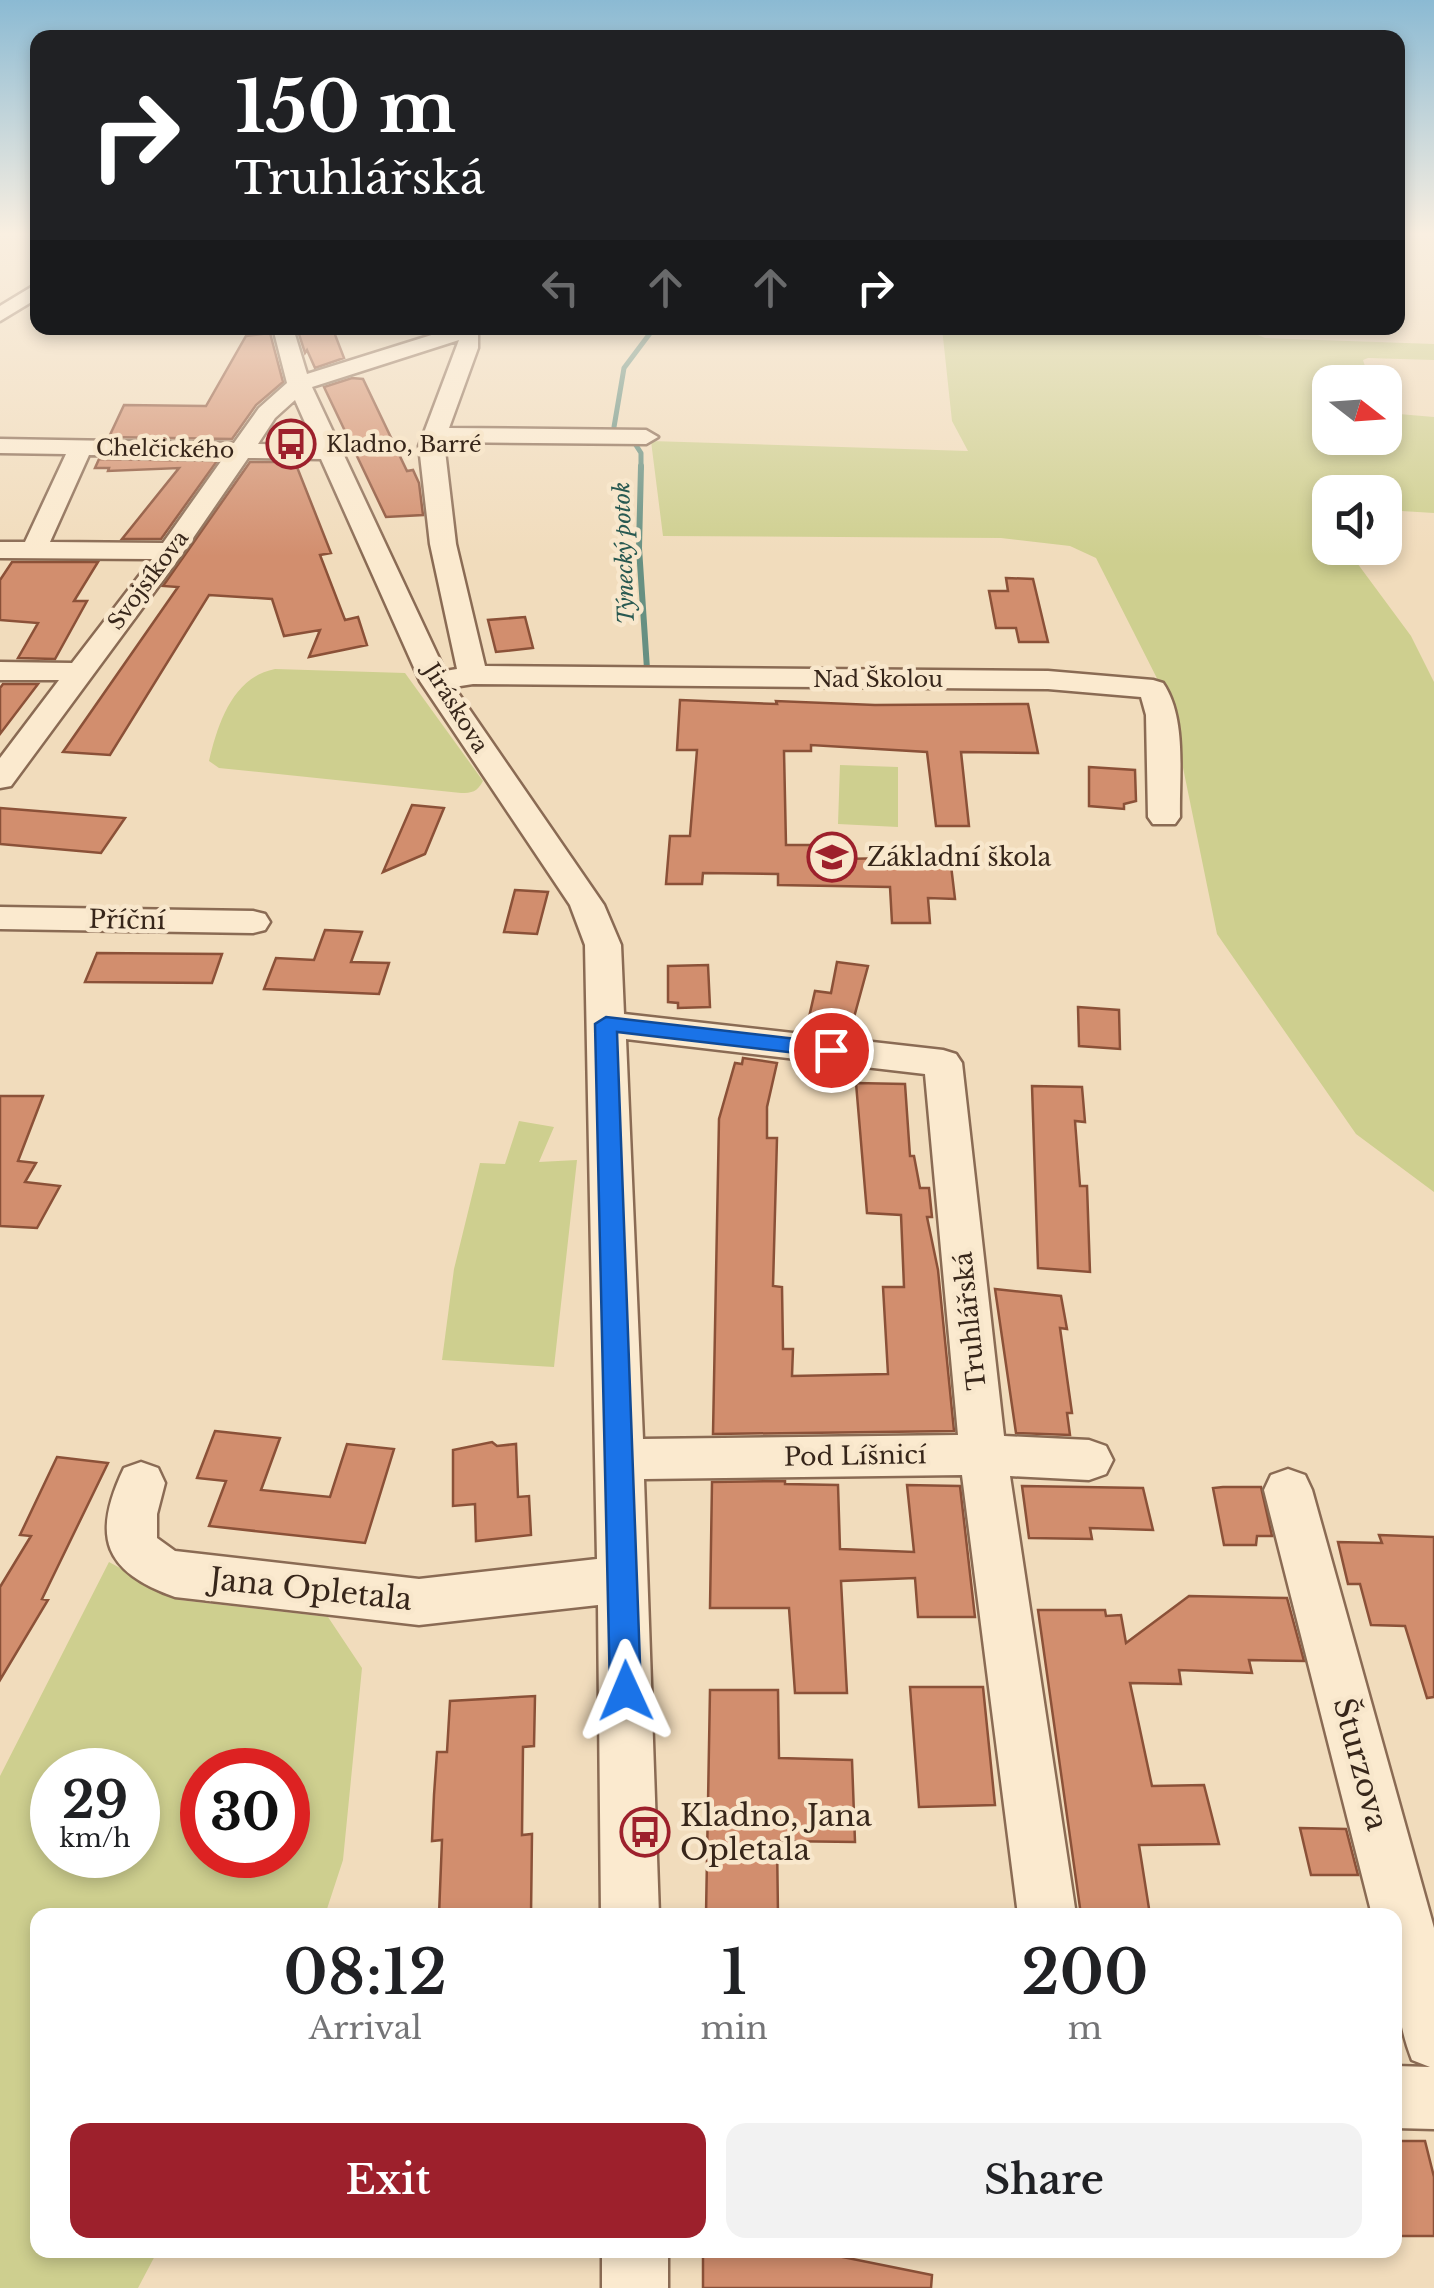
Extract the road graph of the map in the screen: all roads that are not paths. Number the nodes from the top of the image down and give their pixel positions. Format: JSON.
{"nodes":[{"id":1,"x":287,"y":343,"type":"edge"},
{"id":2,"x":430,"y":343,"type":"edge"},
{"id":3,"x":469,"y":343,"type":"edge"},
{"id":4,"x":299,"y":384,"type":"junction"},
{"id":5,"x":435,"y":434,"type":"junction"},
{"id":6,"x":646,"y":437,"type":"dead end"},
{"id":7,"x":0,"y":446,"type":"edge"},
{"id":8,"x":81,"y":447,"type":"junction"},
{"id":9,"x":242,"y":450,"type":"junction"},
{"id":10,"x":329,"y":452,"type":"junction"},
{"id":11,"x":0,"y":550,"type":"edge"},
{"id":12,"x":34,"y":550,"type":"junction"},
{"id":13,"x":171,"y":551,"type":"junction"},
{"id":14,"x":0,"y":671,"type":"edge"},
{"id":15,"x":80,"y":672,"type":"junction"},
{"id":16,"x":473,"y":675,"type":"junction"},
{"id":17,"x":435,"y":681,"type":"junction"},
{"id":18,"x":0,"y":779,"type":"edge"},
{"id":19,"x":1164,"y":817,"type":"dead end"},
{"id":20,"x":0,"y":918,"type":"edge"},
{"id":21,"x":253,"y":922,"type":"dead end"},
{"id":22,"x":606,"y":1024,"type":"junction"},
{"id":23,"x":983,"y":1455,"type":"junction"},
{"id":24,"x":621,"y":1459,"type":"junction"},
{"id":25,"x":1089,"y":1460,"type":"dead end"},
{"id":26,"x":142,"y":1483,"type":"dead end"},
{"id":27,"x":1288,"y":1490,"type":"dead end"},
{"id":28,"x":623,"y":1580,"type":"junction"},
{"id":29,"x":630,"y":1908,"type":"edge"},
{"id":30,"x":1046,"y":1908,"type":"edge"},
{"id":31,"x":1399,"y":1908,"type":"edge"},
{"id":32,"x":1402,"y":1918,"type":"edge"},
{"id":33,"x":1434,"y":2038,"type":"edge"},
{"id":34,"x":1402,"y":2097,"type":"edge"},
{"id":35,"x":1434,"y":2098,"type":"edge"},
{"id":36,"x":634,"y":2258,"type":"edge"},
{"id":37,"x":635,"y":2288,"type":"edge"}],
"edges":[{"from":1,"to":4,"type":"street","name":"Jiráskova"},
{"from":2,"to":4,"type":"street"},
{"from":3,"to":5,"type":"street"},
{"from":4,"to":9,"type":"street","name":"Svojsíkova"},
{"from":4,"to":10,"type":"street","name":"Jiráskova"},
{"from":5,"to":6,"type":"street"},
{"from":5,"to":16,"type":"street"},
{"from":7,"to":8,"type":"street","name":"Chelčického"},
{"from":8,"to":9,"type":"street","name":"Chelčického"},
{"from":8,"to":12,"type":"street"},
{"from":9,"to":10,"type":"street","name":"Chelčického"},
{"from":9,"to":13,"type":"street","name":"Svojsíkova"},
{"from":10,"to":17,"type":"street","name":"Jiráskova"},
{"from":11,"to":12,"type":"street"},
{"from":12,"to":13,"type":"street"},
{"from":13,"to":15,"type":"street","name":"Svojsíkova"},
{"from":14,"to":15,"type":"street"},
{"from":15,"to":18,"type":"street","name":"Svojsíkova"},
{"from":16,"to":17,"type":"street"},
{"from":16,"to":19,"type":"street","name":"Nad Školou"},
{"from":17,"to":22,"type":"street","name":"Jiráskova"},
{"from":20,"to":21,"type":"street","name":"Příční"},
{"from":22,"to":23,"type":"street","name":"Truhlářská"},
{"from":22,"to":24,"type":"street"},
{"from":23,"to":24,"type":"street","name":"Pod Líšnicí"},
{"from":23,"to":25,"type":"street","name":"Pod Líšnicí"},
{"from":23,"to":30,"type":"street","name":"Truhlářská"},
{"from":24,"to":28,"type":"street"},
{"from":26,"to":28,"type":"street","name":"Jana Opletala"},
{"from":27,"to":31,"type":"street","name":"Šturzova"},
{"from":28,"to":29,"type":"street"},
{"from":32,"to":33,"type":"street","name":"Šturzova"},
{"from":34,"to":35,"type":"street"},
{"from":36,"to":37,"type":"street"}]}
